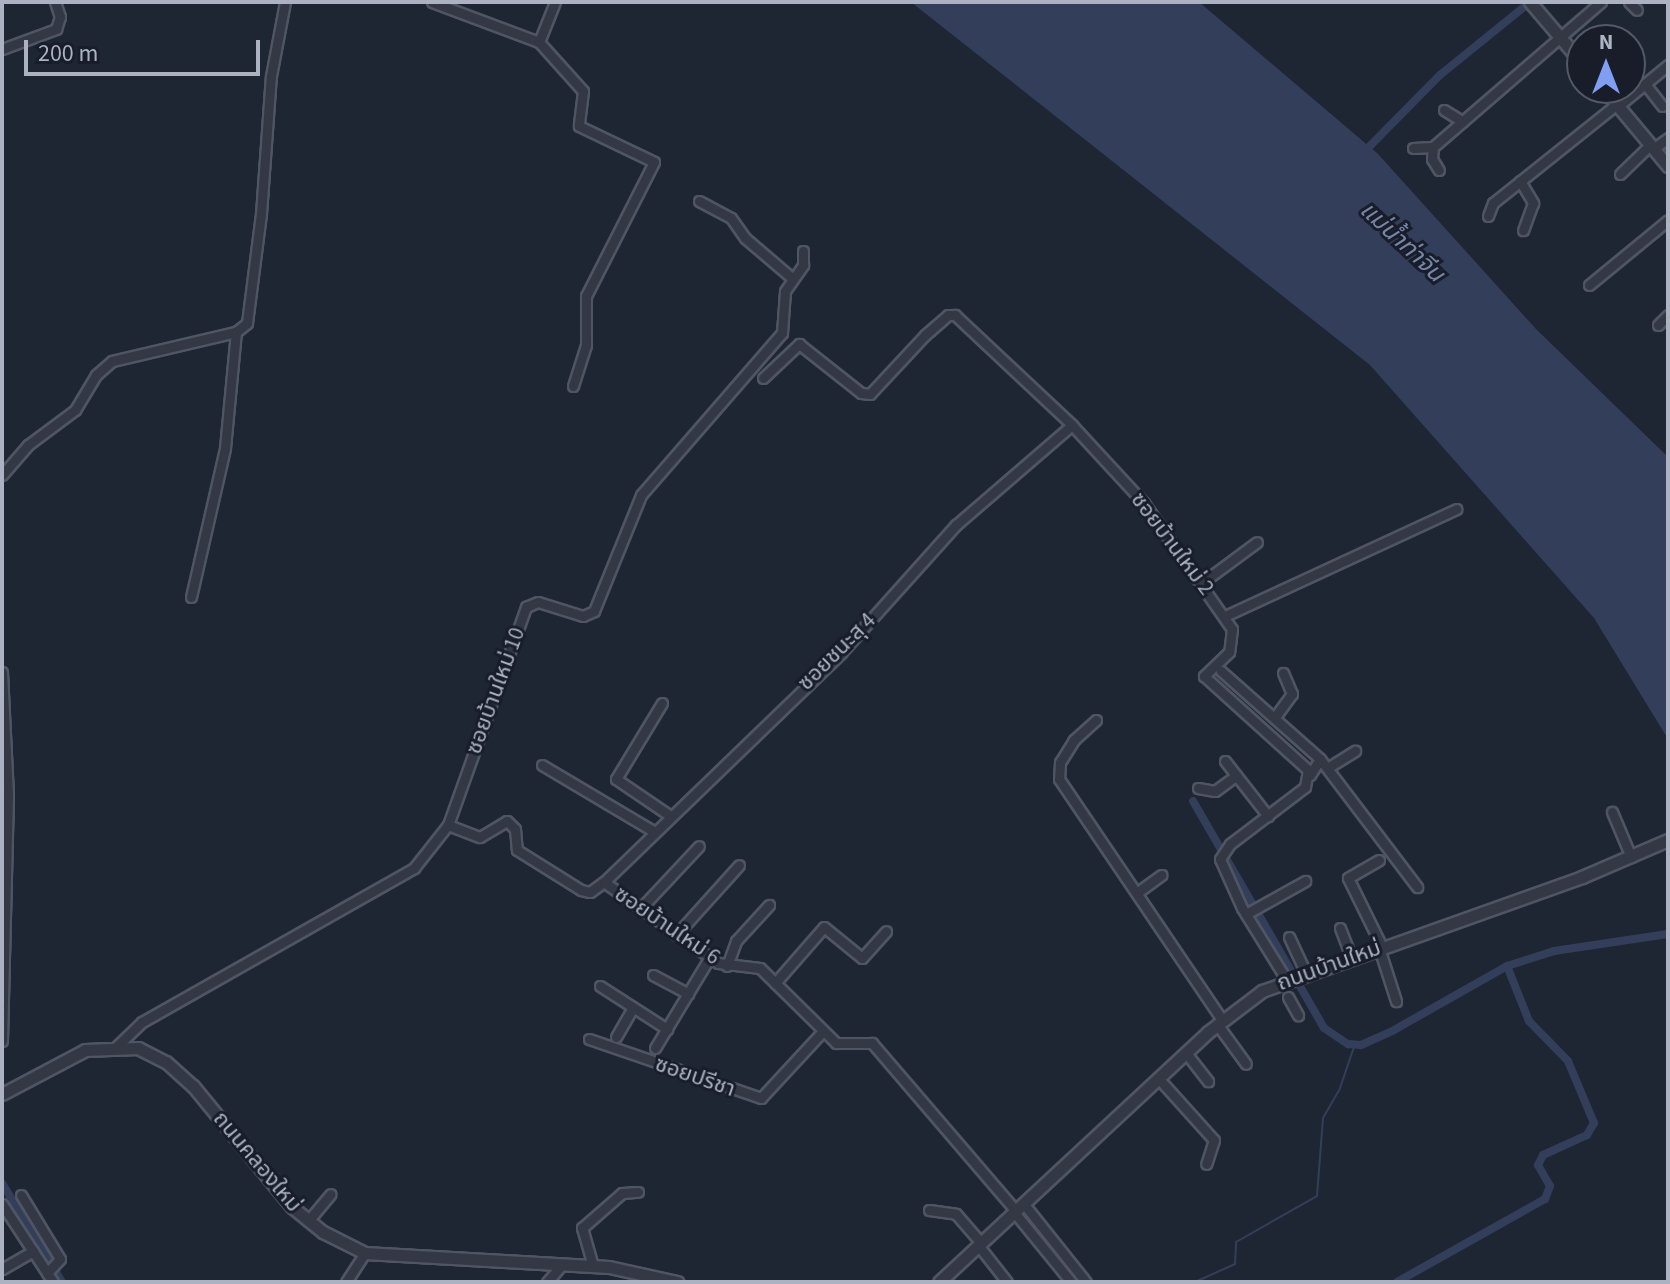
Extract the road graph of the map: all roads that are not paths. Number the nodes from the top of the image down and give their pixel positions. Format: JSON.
{"nodes":[{"id":1,"x":55,"y":2,"type":"edge"},
{"id":2,"x":285,"y":2,"type":"edge"},
{"id":3,"x":432,"y":2,"type":"edge"},
{"id":4,"x":555,"y":2,"type":"edge"},
{"id":5,"x":1601,"y":2,"type":"edge"},
{"id":6,"x":1629,"y":2,"type":"edge"},
{"id":7,"x":1532,"y":4,"type":"edge"},
{"id":8,"x":1637,"y":10,"type":"dead end"},
{"id":9,"x":1560,"y":38,"type":"junction"},
{"id":10,"x":539,"y":42,"type":"junction"},
{"id":11,"x":1566,"y":45,"type":"edge"},
{"id":12,"x":2,"y":49,"type":"edge"},
{"id":13,"x":1668,"y":65,"type":"edge"},
{"id":14,"x":1646,"y":83,"type":"edge"},
{"id":15,"x":1646,"y":85,"type":"edge"},
{"id":16,"x":1617,"y":105,"type":"joint"},
{"id":17,"x":1662,"y":106,"type":"dead end"},
{"id":18,"x":1444,"y":110,"type":"dead end"},
{"id":19,"x":1463,"y":122,"type":"junction"},
{"id":20,"x":1668,"y":138,"type":"edge"},
{"id":21,"x":1433,"y":147,"type":"junction"},
{"id":22,"x":1652,"y":147,"type":"junction"},
{"id":23,"x":1413,"y":148,"type":"dead end"},
{"id":24,"x":1668,"y":166,"type":"edge"},
{"id":25,"x":1439,"y":170,"type":"dead end"},
{"id":26,"x":1620,"y":174,"type":"dead end"},
{"id":27,"x":1520,"y":181,"type":"junction"},
{"id":28,"x":699,"y":201,"type":"dead end"},
{"id":29,"x":1488,"y":216,"type":"dead end"},
{"id":30,"x":1668,"y":220,"type":"edge"},
{"id":31,"x":1523,"y":230,"type":"dead end"},
{"id":32,"x":803,"y":251,"type":"dead end"},
{"id":33,"x":793,"y":279,"type":"junction"},
{"id":34,"x":1589,"y":285,"type":"dead end"},
{"id":35,"x":1668,"y":315,"type":"edge"},
{"id":36,"x":1658,"y":325,"type":"dead end"},
{"id":37,"x":236,"y":332,"type":"junction"},
{"id":38,"x":763,"y":378,"type":"dead end"},
{"id":39,"x":573,"y":386,"type":"dead end"},
{"id":40,"x":1072,"y":425,"type":"junction"},
{"id":41,"x":2,"y":475,"type":"edge"},
{"id":42,"x":1457,"y":509,"type":"dead end"},
{"id":43,"x":1257,"y":542,"type":"dead end"},
{"id":44,"x":1203,"y":582,"type":"junction"},
{"id":45,"x":191,"y":597,"type":"dead end"},
{"id":46,"x":1225,"y":616,"type":"junction"},
{"id":47,"x":1221,"y":671,"type":"dead end"},
{"id":48,"x":2,"y":672,"type":"edge"},
{"id":49,"x":1283,"y":673,"type":"dead end"},
{"id":50,"x":662,"y":703,"type":"dead end"},
{"id":51,"x":1275,"y":717,"type":"junction"},
{"id":52,"x":1096,"y":720,"type":"dead end"},
{"id":53,"x":1355,"y":751,"type":"dead end"},
{"id":54,"x":1320,"y":759,"type":"junction"},
{"id":55,"x":1225,"y":761,"type":"dead end"},
{"id":56,"x":542,"y":765,"type":"dead end"},
{"id":57,"x":1329,"y":767,"type":"junction"},
{"id":58,"x":1310,"y":775,"type":"junction"},
{"id":59,"x":1236,"y":776,"type":"junction"},
{"id":60,"x":1198,"y":788,"type":"dead end"},
{"id":61,"x":1612,"y":812,"type":"dead end"},
{"id":62,"x":669,"y":815,"type":"junction"},
{"id":63,"x":1268,"y":816,"type":"junction"},
{"id":64,"x":448,"y":825,"type":"junction"},
{"id":65,"x":653,"y":831,"type":"junction"},
{"id":66,"x":1668,"y":840,"type":"edge"},
{"id":67,"x":699,"y":846,"type":"dead end"},
{"id":68,"x":1631,"y":857,"type":"junction"},
{"id":69,"x":1379,"y":860,"type":"dead end"},
{"id":70,"x":739,"y":865,"type":"dead end"},
{"id":71,"x":1161,"y":875,"type":"dead end"},
{"id":72,"x":4,"y":879,"type":"edge"},
{"id":73,"x":1305,"y":881,"type":"dead end"},
{"id":74,"x":604,"y":882,"type":"junction"},
{"id":75,"x":1417,"y":887,"type":"dead end"},
{"id":76,"x":1138,"y":892,"type":"junction"},
{"id":77,"x":769,"y":905,"type":"dead end"},
{"id":78,"x":640,"y":909,"type":"junction"},
{"id":79,"x":1246,"y":914,"type":"junction"},
{"id":80,"x":1340,"y":928,"type":"dead end"},
{"id":81,"x":886,"y":931,"type":"dead end"},
{"id":82,"x":676,"y":935,"type":"junction"},
{"id":83,"x":1289,"y":937,"type":"dead end"},
{"id":84,"x":1381,"y":947,"type":"junction"},
{"id":85,"x":710,"y":957,"type":"junction"},
{"id":86,"x":1351,"y":957,"type":"junction"},
{"id":87,"x":727,"y":966,"type":"junction"},
{"id":88,"x":1306,"y":973,"type":"junction"},
{"id":89,"x":653,"y":975,"type":"dead end"},
{"id":90,"x":775,"y":983,"type":"junction"},
{"id":91,"x":600,"y":986,"type":"dead end"},
{"id":92,"x":1284,"y":987,"type":"junction"},
{"id":93,"x":688,"y":994,"type":"junction"},
{"id":94,"x":1396,"y":1001,"type":"dead end"},
{"id":95,"x":633,"y":1008,"type":"junction"},
{"id":96,"x":1298,"y":1015,"type":"dead end"},
{"id":97,"x":1220,"y":1022,"type":"junction"},
{"id":98,"x":667,"y":1029,"type":"junction"},
{"id":99,"x":823,"y":1031,"type":"junction"},
{"id":100,"x":616,"y":1037,"type":"dead end"},
{"id":101,"x":589,"y":1039,"type":"dead end"},
{"id":102,"x":2,"y":1041,"type":"edge"},
{"id":103,"x":117,"y":1046,"type":"junction"},
{"id":104,"x":655,"y":1048,"type":"dead end"},
{"id":105,"x":1186,"y":1053,"type":"junction"},
{"id":106,"x":1246,"y":1064,"type":"dead end"},
{"id":107,"x":1159,"y":1079,"type":"junction"},
{"id":108,"x":1208,"y":1081,"type":"dead end"},
{"id":109,"x":2,"y":1094,"type":"edge"},
{"id":110,"x":1206,"y":1164,"type":"dead end"},
{"id":111,"x":638,"y":1192,"type":"dead end"},
{"id":112,"x":331,"y":1194,"type":"dead end"},
{"id":113,"x":21,"y":1195,"type":"dead end"},
{"id":114,"x":3,"y":1209,"type":"edge"},
{"id":115,"x":1018,"y":1209,"type":"junction"},
{"id":116,"x":929,"y":1210,"type":"dead end"},
{"id":117,"x":308,"y":1221,"type":"junction"},
{"id":118,"x":980,"y":1244,"type":"junction"},
{"id":119,"x":33,"y":1251,"type":"junction"},
{"id":120,"x":365,"y":1253,"type":"junction"},
{"id":121,"x":561,"y":1266,"type":"junction"},
{"id":122,"x":593,"y":1266,"type":"junction"},
{"id":123,"x":2,"y":1269,"type":"edge"},
{"id":124,"x":53,"y":1273,"type":"edge"},
{"id":125,"x":942,"y":1281,"type":"edge"},
{"id":126,"x":346,"y":1282,"type":"edge"},
{"id":127,"x":547,"y":1282,"type":"edge"},
{"id":128,"x":677,"y":1282,"type":"edge"},
{"id":129,"x":1007,"y":1282,"type":"edge"},
{"id":130,"x":1071,"y":1282,"type":"edge"},
{"id":131,"x":1086,"y":1282,"type":"edge"}],
"edges":[{"from":1,"to":12,"type":"street"},
{"from":2,"to":37,"type":"street"},
{"from":3,"to":10,"type":"street"},
{"from":4,"to":10,"type":"street"},
{"from":5,"to":9,"type":"street"},
{"from":6,"to":8,"type":"street"},
{"from":7,"to":9,"type":"street"},
{"from":9,"to":11,"type":"street"},
{"from":9,"to":19,"type":"street"},
{"from":10,"to":39,"type":"street"},
{"from":13,"to":14,"type":"street"},
{"from":15,"to":17,"type":"street"},
{"from":16,"to":22,"type":"street"},
{"from":16,"to":27,"type":"street"},
{"from":18,"to":19,"type":"street"},
{"from":19,"to":21,"type":"street"},
{"from":20,"to":22,"type":"street"},
{"from":21,"to":23,"type":"street"},
{"from":21,"to":25,"type":"street"},
{"from":22,"to":24,"type":"street"},
{"from":22,"to":26,"type":"street"},
{"from":27,"to":29,"type":"street"},
{"from":27,"to":31,"type":"street"},
{"from":28,"to":33,"type":"street"},
{"from":30,"to":34,"type":"street"},
{"from":32,"to":33,"type":"street","name":"ซอยบ้านใหม่ 10"},
{"from":33,"to":64,"type":"street","name":"ซอยบ้านใหม่ 10"},
{"from":35,"to":36,"type":"street"},
{"from":37,"to":41,"type":"street"},
{"from":37,"to":45,"type":"street"},
{"from":38,"to":40,"type":"street","name":"ซอยบ้านใหม่ 2"},
{"from":40,"to":44,"type":"street","name":"ซอยบ้านใหม่ 2"},
{"from":40,"to":62,"type":"street","name":"ซอยชนะสุ 4"},
{"from":42,"to":46,"type":"street"},
{"from":43,"to":44,"type":"street"},
{"from":44,"to":46,"type":"street","name":"ซอยบ้านใหม่ 2"},
{"from":46,"to":58,"type":"street","name":"ซอยบ้านใหม่ 2"},
{"from":47,"to":51,"type":"street"},
{"from":48,"to":72,"type":"street"},
{"from":49,"to":51,"type":"street"},
{"from":50,"to":62,"type":"street"},
{"from":51,"to":54,"type":"street"},
{"from":52,"to":76,"type":"street"},
{"from":53,"to":57,"type":"street"},
{"from":54,"to":57,"type":"street"},
{"from":54,"to":58,"type":"street"},
{"from":55,"to":59,"type":"street"},
{"from":56,"to":65,"type":"street"},
{"from":57,"to":75,"type":"street"},
{"from":58,"to":63,"type":"street"},
{"from":59,"to":60,"type":"street"},
{"from":59,"to":63,"type":"street"},
{"from":61,"to":68,"type":"street"},
{"from":62,"to":65,"type":"street","name":"ซอยชนะสุ 4"},
{"from":63,"to":79,"type":"street"},
{"from":64,"to":74,"type":"street","name":"ซอยบ้านใหม่ 6"},
{"from":64,"to":103,"type":"street","name":"ซอยบ้านใหม่ 10"},
{"from":65,"to":74,"type":"street","name":"ซอยชนะสุ 4"},
{"from":66,"to":68,"type":"street","name":"ถนนบ้านใหม่"},
{"from":67,"to":78,"type":"street"},
{"from":68,"to":84,"type":"street","name":"ถนนบ้านใหม่"},
{"from":69,"to":84,"type":"street"},
{"from":70,"to":82,"type":"street"},
{"from":71,"to":76,"type":"street"},
{"from":72,"to":102,"type":"street"},
{"from":73,"to":79,"type":"street"},
{"from":74,"to":78,"type":"street","name":"ซอยบ้านใหม่ 6"},
{"from":76,"to":97,"type":"street"},
{"from":77,"to":87,"type":"street"},
{"from":78,"to":82,"type":"street","name":"ซอยบ้านใหม่ 6"},
{"from":79,"to":92,"type":"street"},
{"from":80,"to":86,"type":"street"},
{"from":81,"to":90,"type":"street"},
{"from":82,"to":85,"type":"street","name":"ซอยบ้านใหม่ 6"},
{"from":83,"to":88,"type":"street"},
{"from":84,"to":86,"type":"street","name":"ถนนบ้านใหม่"},
{"from":84,"to":94,"type":"street"},
{"from":85,"to":87,"type":"street","name":"ซอยบ้านใหม่ 6"},
{"from":85,"to":93,"type":"street"},
{"from":86,"to":88,"type":"street","name":"ถนนบ้านใหม่"},
{"from":87,"to":90,"type":"street","name":"ซอยบ้านใหม่ 6"},
{"from":88,"to":92,"type":"street","name":"ถนนบ้านใหม่"},
{"from":89,"to":93,"type":"street"},
{"from":90,"to":99,"type":"street","name":"ซอยบ้านใหม่ 6"},
{"from":91,"to":95,"type":"street"},
{"from":92,"to":96,"type":"street"},
{"from":92,"to":97,"type":"street","name":"ถนนบ้านใหม่"},
{"from":93,"to":98,"type":"street"},
{"from":95,"to":98,"type":"street"},
{"from":95,"to":100,"type":"street"},
{"from":97,"to":105,"type":"street","name":"ถนนบ้านใหม่"},
{"from":97,"to":106,"type":"street"},
{"from":98,"to":104,"type":"street"},
{"from":99,"to":101,"type":"street","name":"ซอยปรีชา"},
{"from":99,"to":115,"type":"street","name":"ซอยบ้านใหม่ 6"},
{"from":103,"to":109,"type":"street","name":"ถนนคลองใหม่"},
{"from":103,"to":117,"type":"street","name":"ถนนคลองใหม่"},
{"from":105,"to":107,"type":"street","name":"ถนนบ้านใหม่"},
{"from":105,"to":108,"type":"street"},
{"from":107,"to":110,"type":"street"},
{"from":107,"to":115,"type":"street","name":"ถนนบ้านใหม่"},
{"from":111,"to":122,"type":"street"},
{"from":112,"to":117,"type":"street"},
{"from":113,"to":124,"type":"street"},
{"from":114,"to":119,"type":"street"},
{"from":115,"to":118,"type":"street","name":"ถนนบ้านใหม่"},
{"from":115,"to":130,"type":"street"},
{"from":115,"to":131,"type":"street"},
{"from":116,"to":118,"type":"street"},
{"from":117,"to":120,"type":"street","name":"ถนนคลองใหม่"},
{"from":118,"to":125,"type":"street","name":"ถนนบ้านใหม่"},
{"from":118,"to":129,"type":"street"},
{"from":119,"to":123,"type":"street"},
{"from":119,"to":124,"type":"street"},
{"from":120,"to":121,"type":"street","name":"ถนนคลองใหม่"},
{"from":120,"to":126,"type":"street"},
{"from":121,"to":122,"type":"street","name":"ถนนคลองใหม่"},
{"from":121,"to":127,"type":"street"},
{"from":122,"to":128,"type":"street","name":"ถนนคลองใหม่"}]}
